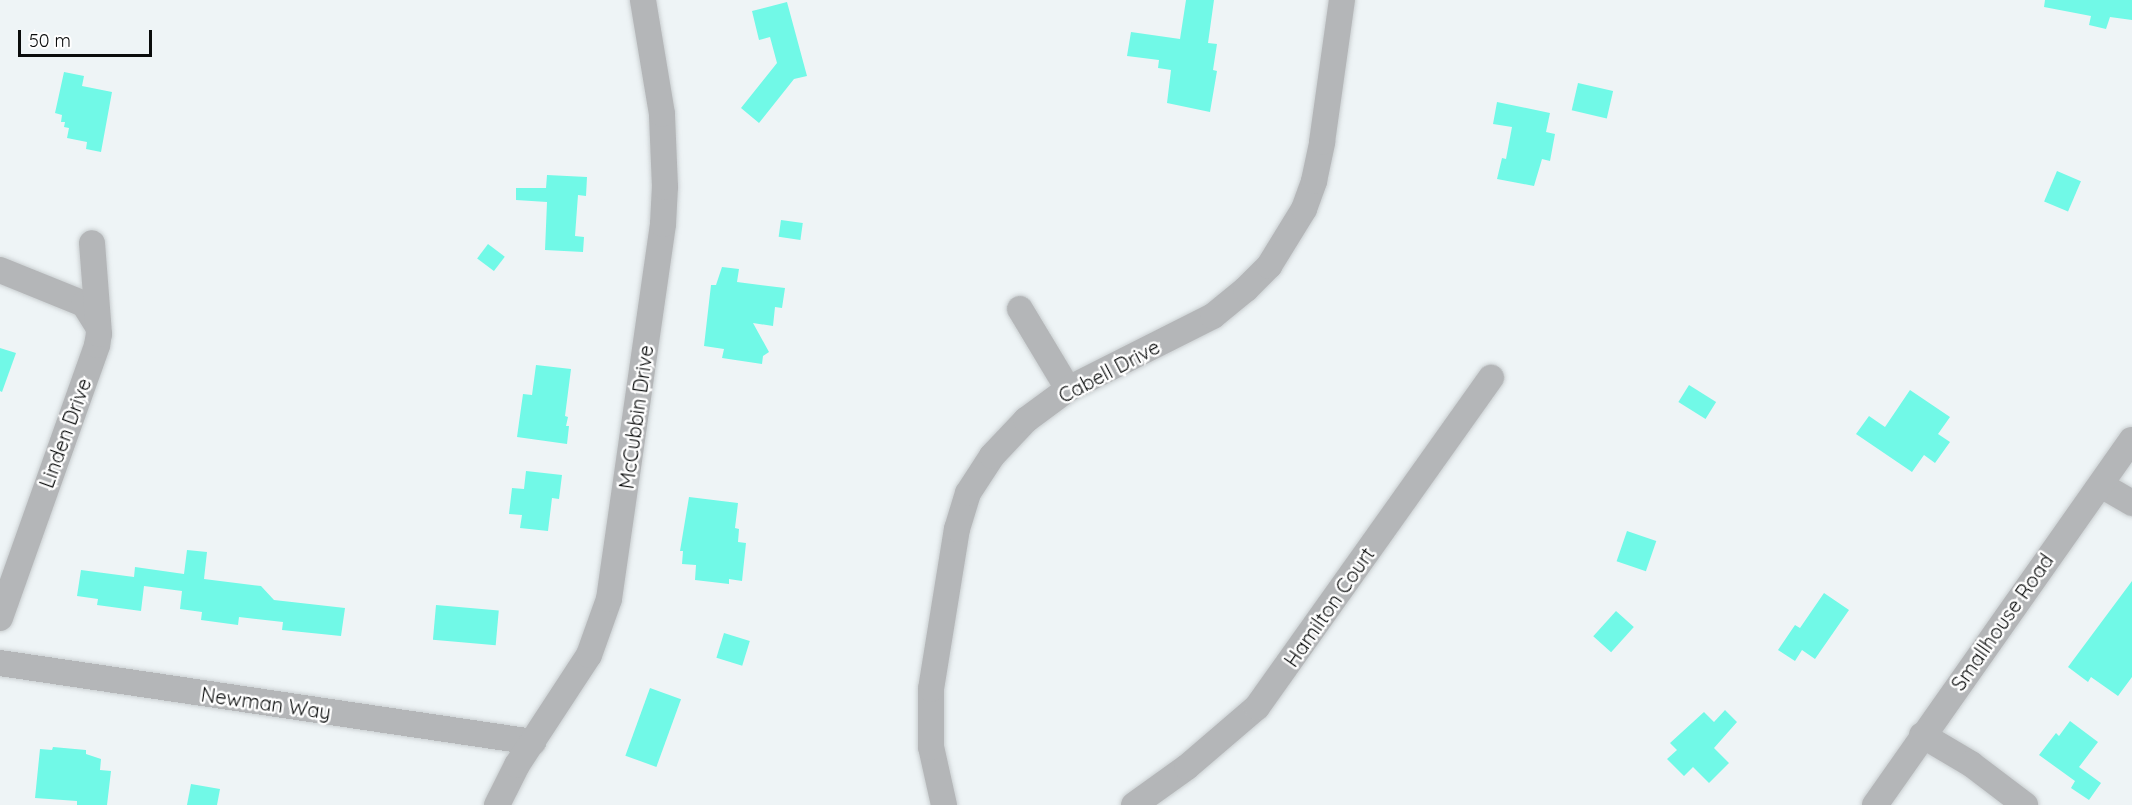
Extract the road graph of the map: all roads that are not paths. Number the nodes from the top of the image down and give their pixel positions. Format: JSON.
{"nodes":[{"id":1,"x":643,"y":0,"type":"edge"},
{"id":2,"x":1342,"y":0,"type":"edge"},
{"id":3,"x":92,"y":243,"type":"dead end"},
{"id":4,"x":0,"y":270,"type":"edge"},
{"id":5,"x":1020,"y":309,"type":"dead end"},
{"id":6,"x":98,"y":326,"type":"junction"},
{"id":7,"x":1491,"y":378,"type":"dead end"},
{"id":8,"x":1068,"y":389,"type":"junction"},
{"id":9,"x":2132,"y":440,"type":"edge"},
{"id":10,"x":2101,"y":485,"type":"junction"},
{"id":11,"x":2132,"y":502,"type":"edge"},
{"id":12,"x":0,"y":618,"type":"edge"},
{"id":13,"x":0,"y":663,"type":"edge"},
{"id":14,"x":1922,"y":735,"type":"junction"},
{"id":15,"x":533,"y":742,"type":"junction"},
{"id":16,"x":497,"y":805,"type":"edge"},
{"id":17,"x":944,"y":805,"type":"edge"},
{"id":18,"x":1134,"y":805,"type":"edge"},
{"id":19,"x":1875,"y":805,"type":"edge"},
{"id":20,"x":2025,"y":805,"type":"edge"}],
"edges":[{"from":1,"to":15,"type":"street","name":"McCubbin Drive"},
{"from":2,"to":8,"type":"street","name":"Cabell Drive"},
{"from":3,"to":6,"type":"street","name":"Linden Drive"},
{"from":4,"to":6,"type":"street"},
{"from":5,"to":8,"type":"street"},
{"from":6,"to":12,"type":"street","name":"Linden Drive"},
{"from":7,"to":18,"type":"street","name":"Hamilton Court"},
{"from":8,"to":17,"type":"street","name":"Cabell Drive"},
{"from":9,"to":10,"type":"street","name":"Smallhouse Road"},
{"from":10,"to":11,"type":"street"},
{"from":10,"to":14,"type":"street","name":"Smallhouse Road"},
{"from":13,"to":15,"type":"street","name":"Newman Way"},
{"from":14,"to":19,"type":"street","name":"Smallhouse Road"},
{"from":14,"to":20,"type":"street"},
{"from":15,"to":16,"type":"street","name":"McCubbin Drive"}]}
